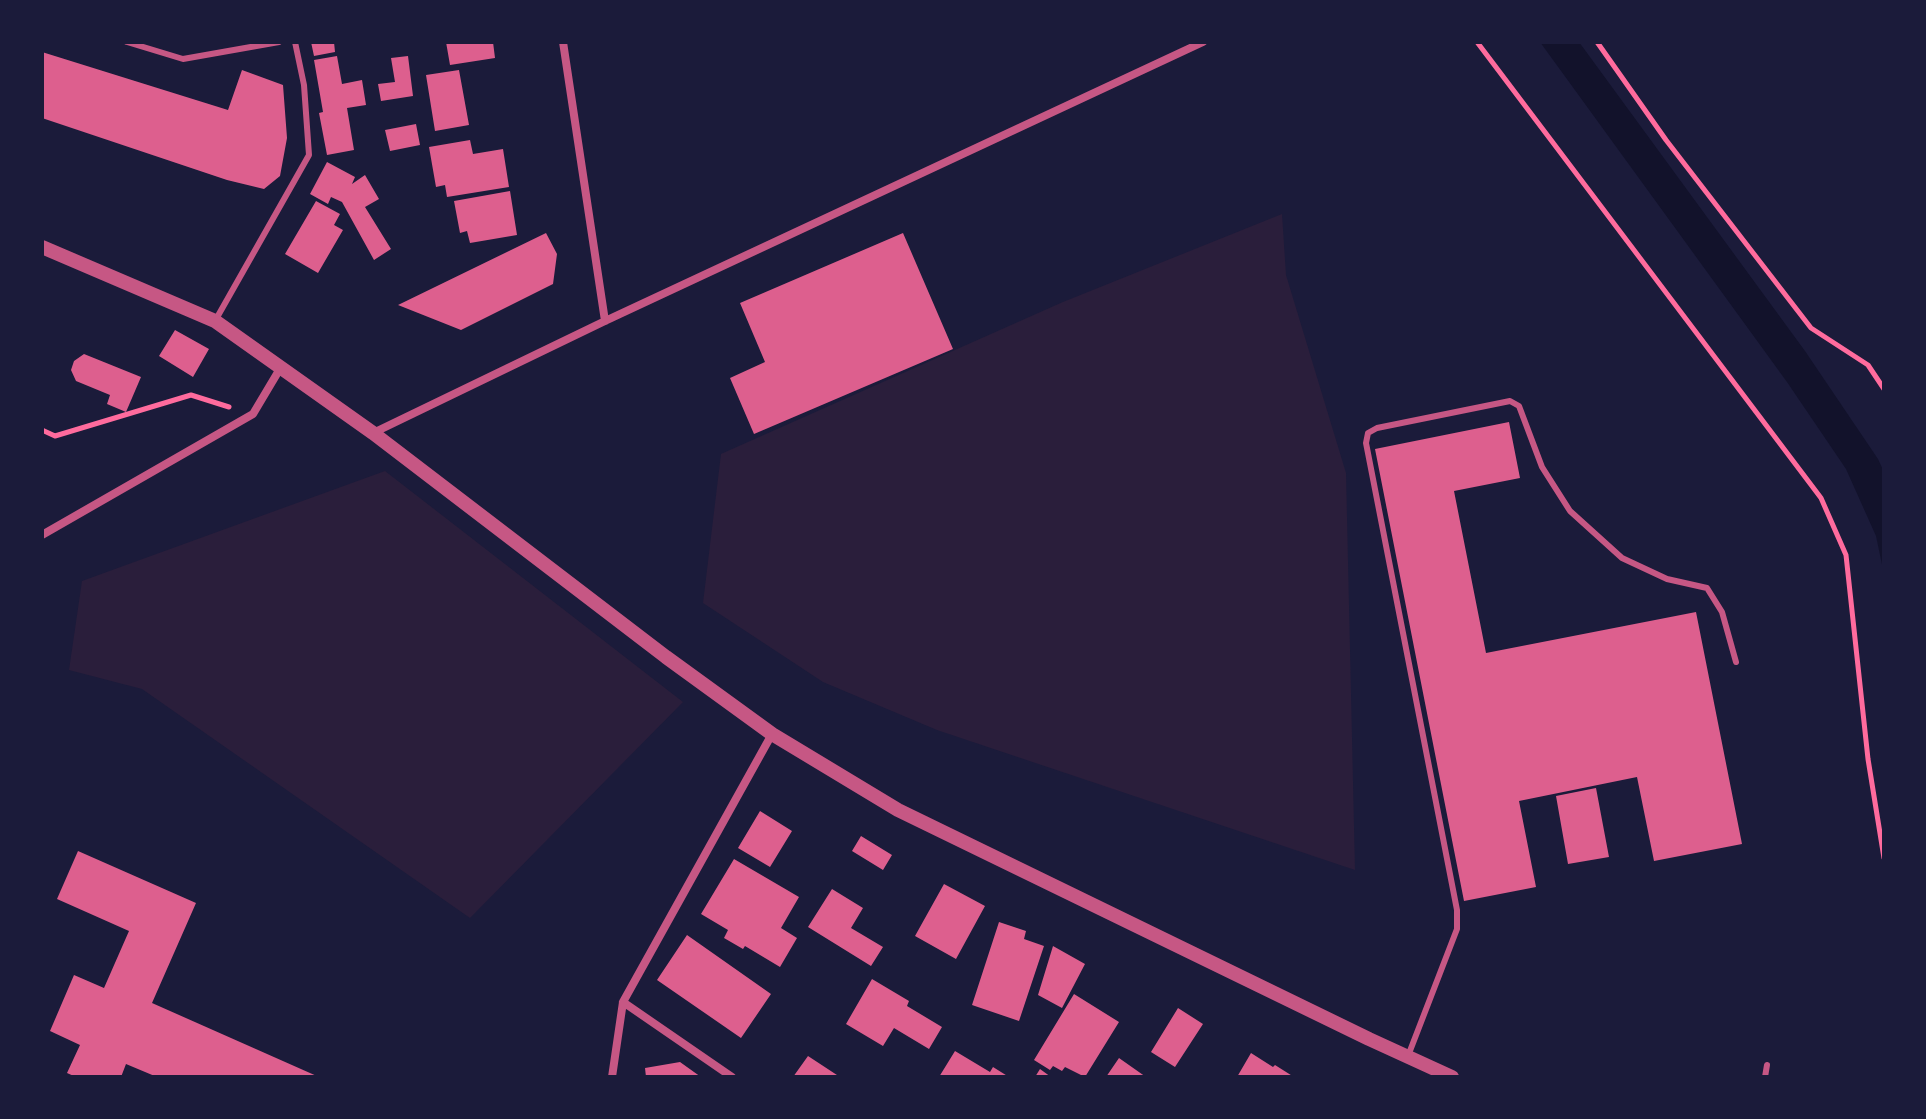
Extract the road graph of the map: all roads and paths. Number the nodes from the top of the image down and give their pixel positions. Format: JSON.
{"nodes":[{"id":1,"x":127,"y":42,"type":"edge"},
{"id":2,"x":279,"y":42,"type":"edge"},
{"id":3,"x":295,"y":42,"type":"edge"},
{"id":4,"x":563,"y":42,"type":"edge"},
{"id":5,"x":1203,"y":42,"type":"edge"},
{"id":6,"x":1477,"y":42,"type":"edge"},
{"id":7,"x":1597,"y":42,"type":"edge"},
{"id":8,"x":42,"y":247,"type":"edge"},
{"id":9,"x":215,"y":321,"type":"junction"},
{"id":10,"x":605,"y":321,"type":"junction"},
{"id":11,"x":281,"y":367,"type":"junction"},
{"id":12,"x":1884,"y":389,"type":"edge"},
{"id":13,"x":253,"y":414,"type":"junction"},
{"id":14,"x":42,"y":430,"type":"edge"},
{"id":15,"x":373,"y":433,"type":"junction"},
{"id":16,"x":42,"y":535,"type":"edge"},
{"id":17,"x":1736,"y":662,"type":"dead end"},
{"id":18,"x":772,"y":734,"type":"junction"},
{"id":19,"x":1884,"y":858,"type":"edge"},
{"id":20,"x":623,"y":1002,"type":"junction"},
{"id":21,"x":1407,"y":1057,"type":"junction"},
{"id":22,"x":1767,"y":1065,"type":"dead end"},
{"id":23,"x":612,"y":1077,"type":"edge"},
{"id":24,"x":732,"y":1077,"type":"edge"},
{"id":25,"x":1452,"y":1077,"type":"edge"},
{"id":26,"x":1765,"y":1077,"type":"edge"}],
"edges":[{"from":1,"to":2,"type":"lane"},
{"from":3,"to":9,"type":"lane"},
{"from":4,"to":10,"type":"street"},
{"from":5,"to":10,"type":"street"},
{"from":6,"to":19,"type":"path"},
{"from":7,"to":12,"type":"path"},
{"from":8,"to":9,"type":"street"},
{"from":9,"to":11,"type":"street"},
{"from":10,"to":15,"type":"street"},
{"from":11,"to":13,"type":"street"},
{"from":11,"to":15,"type":"street"},
{"from":13,"to":14,"type":"path"},
{"from":13,"to":16,"type":"street"},
{"from":15,"to":18,"type":"street"},
{"from":17,"to":21,"type":"lane"},
{"from":18,"to":20,"type":"street"},
{"from":18,"to":21,"type":"street"},
{"from":20,"to":23,"type":"street"},
{"from":20,"to":24,"type":"street"},
{"from":21,"to":25,"type":"street"},
{"from":22,"to":26,"type":"lane"}]}
